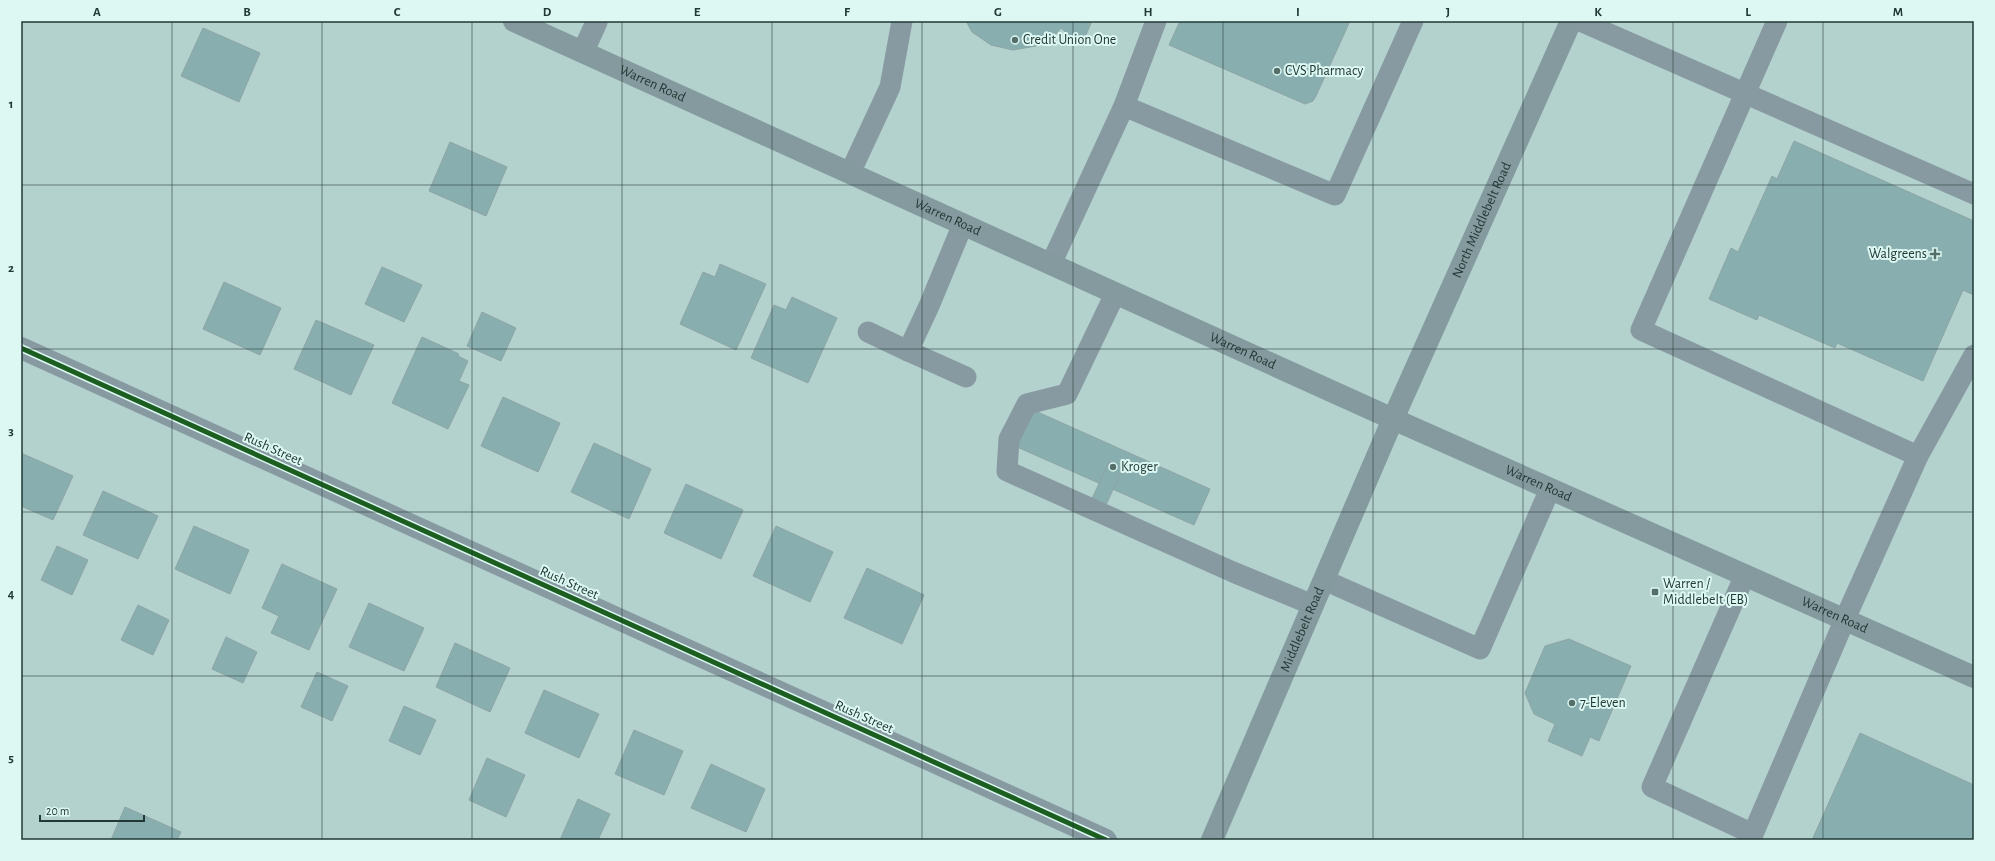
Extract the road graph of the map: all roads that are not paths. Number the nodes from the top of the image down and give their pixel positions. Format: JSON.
{"nodes":[{"id":1,"x":514,"y":21,"type":"edge"},
{"id":2,"x":597,"y":21,"type":"edge"},
{"id":3,"x":902,"y":21,"type":"edge"},
{"id":4,"x":1156,"y":21,"type":"edge"},
{"id":5,"x":1413,"y":21,"type":"edge"},
{"id":6,"x":1571,"y":21,"type":"edge"},
{"id":7,"x":1580,"y":21,"type":"edge"},
{"id":8,"x":1777,"y":21,"type":"edge"},
{"id":9,"x":583,"y":52,"type":"junction"},
{"id":10,"x":1744,"y":94,"type":"junction"},
{"id":11,"x":1124,"y":106,"type":"junction"},
{"id":12,"x":850,"y":173,"type":"junction"},
{"id":13,"x":1974,"y":194,"type":"edge"},
{"id":14,"x":964,"y":224,"type":"junction"},
{"id":15,"x":1051,"y":264,"type":"junction"},
{"id":16,"x":1115,"y":294,"type":"junction"},
{"id":17,"x":868,"y":332,"type":"dead end"},
{"id":18,"x":21,"y":348,"type":"edge"},
{"id":19,"x":908,"y":351,"type":"junction"},
{"id":20,"x":1974,"y":355,"type":"edge"},
{"id":21,"x":966,"y":378,"type":"dead end"},
{"id":22,"x":1394,"y":419,"type":"junction"},
{"id":23,"x":1918,"y":456,"type":"junction"},
{"id":24,"x":1550,"y":488,"type":"junction"},
{"id":25,"x":1745,"y":575,"type":"junction"},
{"id":26,"x":1324,"y":580,"type":"junction"},
{"id":27,"x":1313,"y":605,"type":"junction"},
{"id":28,"x":1845,"y":619,"type":"junction"},
{"id":29,"x":1974,"y":677,"type":"edge"},
{"id":30,"x":1106,"y":840,"type":"edge"},
{"id":31,"x":1212,"y":840,"type":"edge"}],
"edges":[{"from":1,"to":9,"type":"main road","name":"Warren Road"},
{"from":2,"to":9,"type":"street"},
{"from":3,"to":12,"type":"lane"},
{"from":4,"to":11,"type":"lane"},
{"from":5,"to":11,"type":"lane"},
{"from":6,"to":22,"type":"main road","name":"North Middlebelt Road"},
{"from":7,"to":10,"type":"lane"},
{"from":8,"to":10,"type":"lane"},
{"from":9,"to":12,"type":"main road","name":"Warren Road"},
{"from":10,"to":13,"type":"lane"},
{"from":10,"to":23,"type":"lane"},
{"from":11,"to":15,"type":"lane"},
{"from":12,"to":14,"type":"main road","name":"Warren Road"},
{"from":14,"to":15,"type":"main road","name":"Warren Road"},
{"from":14,"to":19,"type":"lane"},
{"from":15,"to":16,"type":"main road","name":"Warren Road"},
{"from":16,"to":22,"type":"main road","name":"Warren Road"},
{"from":16,"to":27,"type":"lane"},
{"from":17,"to":19,"type":"lane"},
{"from":18,"to":30,"type":"street","name":"Rush Street"},
{"from":19,"to":21,"type":"lane"},
{"from":20,"to":23,"type":"lane"},
{"from":22,"to":24,"type":"main road","name":"Warren Road"},
{"from":22,"to":26,"type":"main road","name":"Middlebelt Road"},
{"from":23,"to":28,"type":"lane"},
{"from":24,"to":25,"type":"main road","name":"Warren Road"},
{"from":24,"to":26,"type":"lane"},
{"from":25,"to":28,"type":"main road","name":"Warren Road"},
{"from":25,"to":28,"type":"lane"},
{"from":26,"to":27,"type":"main road","name":"Middlebelt Road"},
{"from":27,"to":31,"type":"main road","name":"Middlebelt Road"},
{"from":28,"to":29,"type":"main road","name":"Warren Road"}]}
